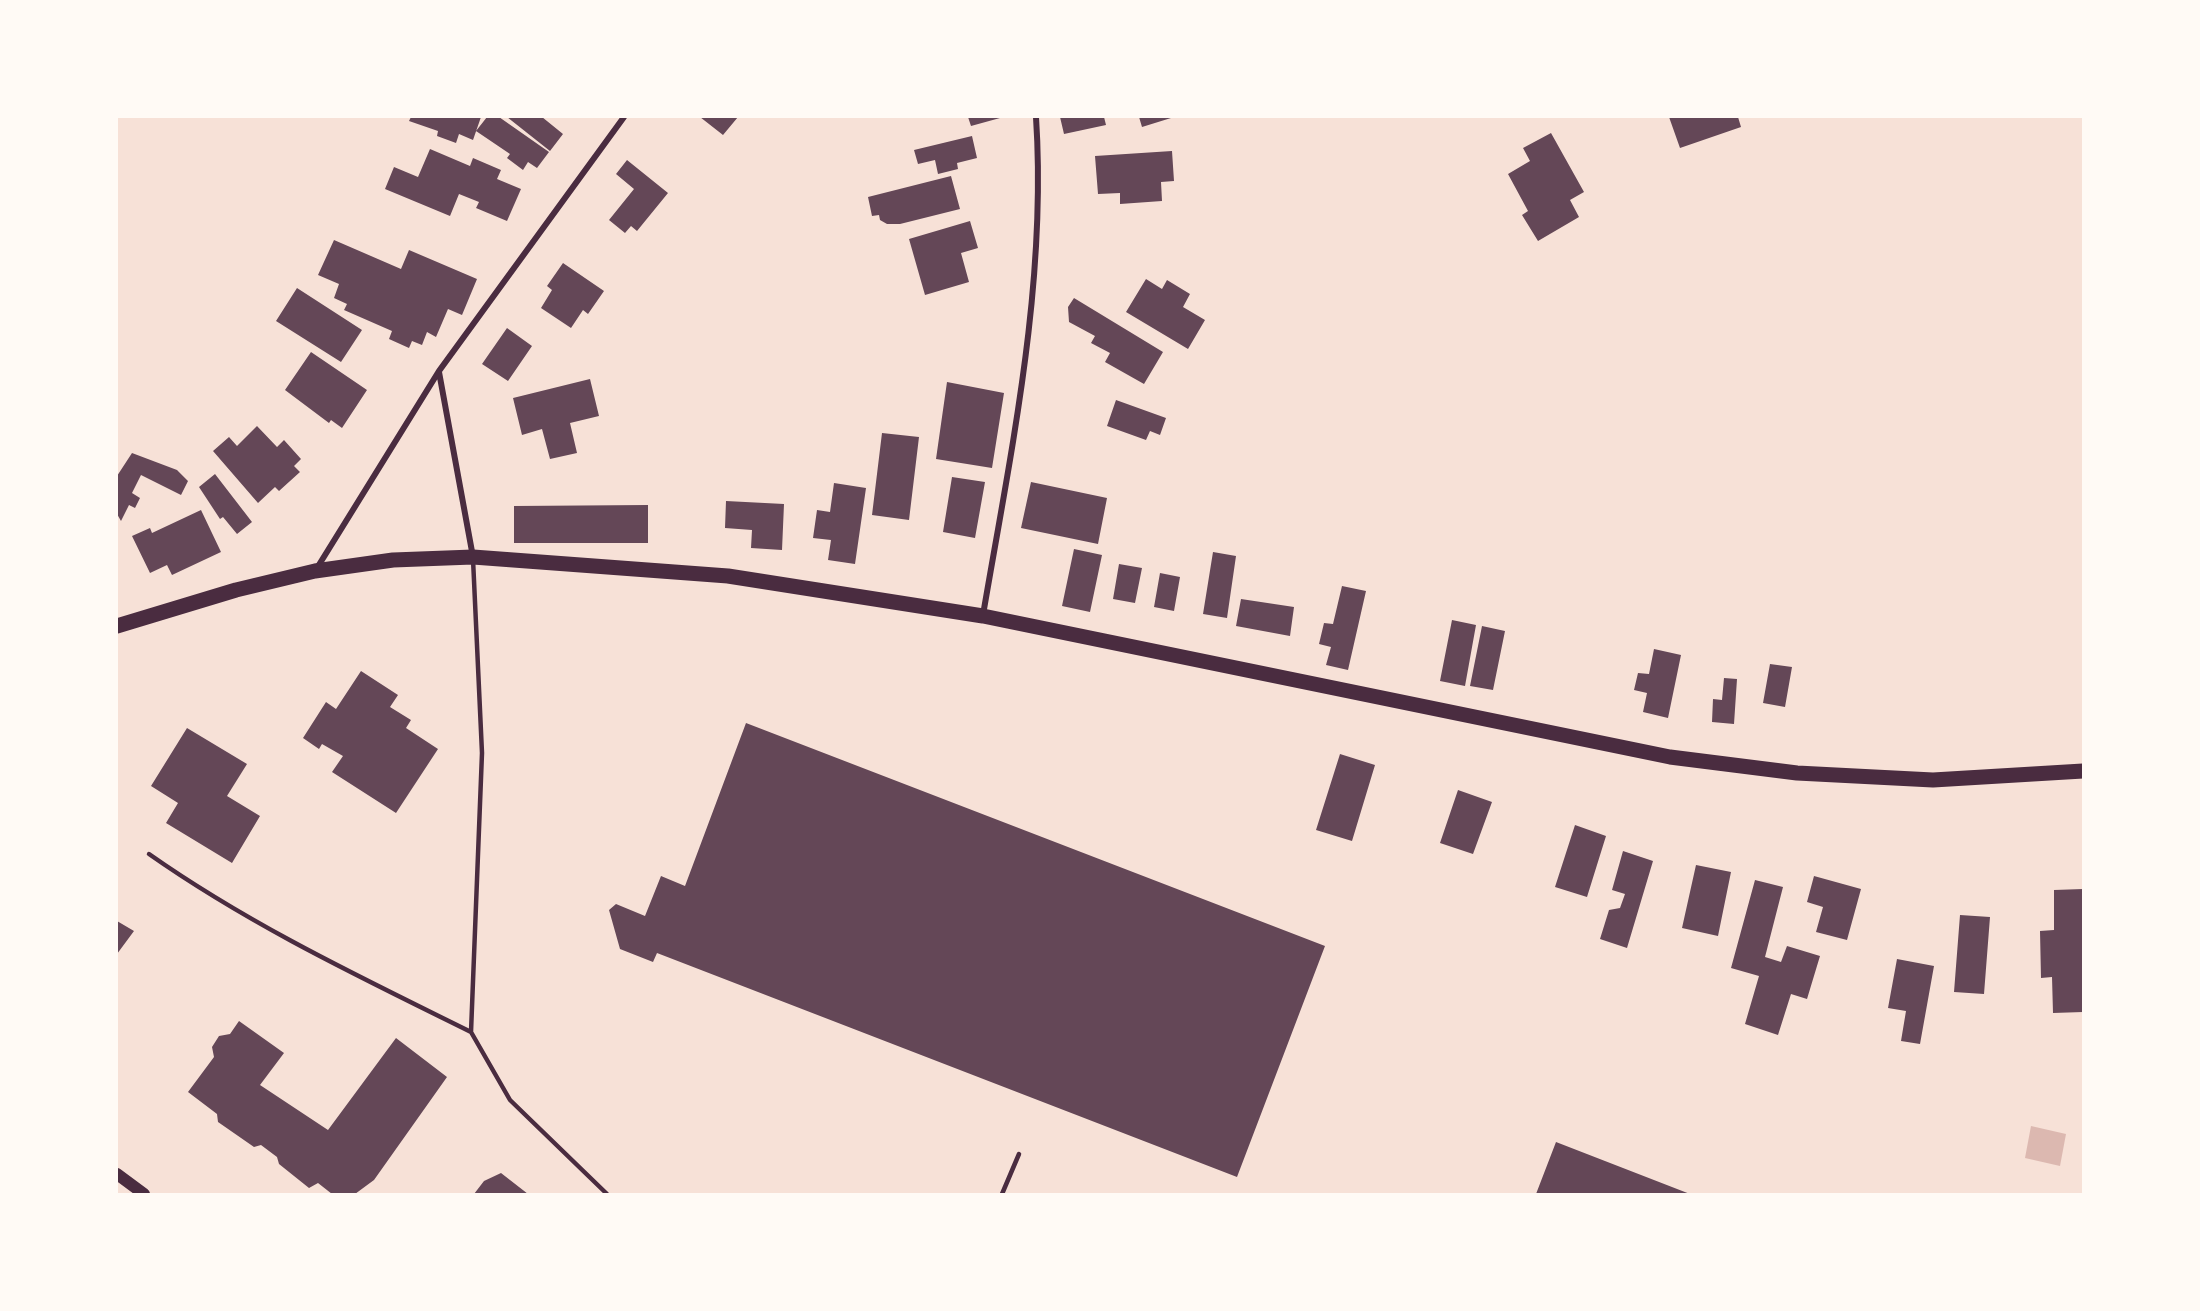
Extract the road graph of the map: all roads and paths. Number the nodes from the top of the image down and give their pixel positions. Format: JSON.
{"nodes":[{"id":1,"x":624,"y":117,"type":"edge"},
{"id":2,"x":1036,"y":117,"type":"edge"},
{"id":3,"x":439,"y":371,"type":"junction"},
{"id":4,"x":473,"y":557,"type":"junction"},
{"id":5,"x":315,"y":572,"type":"junction"},
{"id":6,"x":983,"y":616,"type":"junction"},
{"id":7,"x":120,"y":628,"type":"edge"},
{"id":8,"x":2083,"y":771,"type":"edge"},
{"id":9,"x":149,"y":854,"type":"dead end"},
{"id":10,"x":471,"y":1032,"type":"junction"},
{"id":11,"x":1019,"y":1154,"type":"dead end"},
{"id":12,"x":117,"y":1174,"type":"edge"},
{"id":13,"x":144,"y":1194,"type":"edge"},
{"id":14,"x":607,"y":1194,"type":"edge"},
{"id":15,"x":1002,"y":1194,"type":"edge"}],
"edges":[{"from":1,"to":3,"type":"street"},
{"from":2,"to":6,"type":"street"},
{"from":3,"to":4,"type":"street"},
{"from":3,"to":5,"type":"street"},
{"from":4,"to":5,"type":"main road"},
{"from":4,"to":6,"type":"main road"},
{"from":4,"to":10,"type":"lane"},
{"from":5,"to":7,"type":"main road"},
{"from":6,"to":8,"type":"main road"},
{"from":9,"to":10,"type":"lane"},
{"from":10,"to":14,"type":"lane"},
{"from":11,"to":15,"type":"lane"},
{"from":12,"to":13,"type":"main road"}]}
